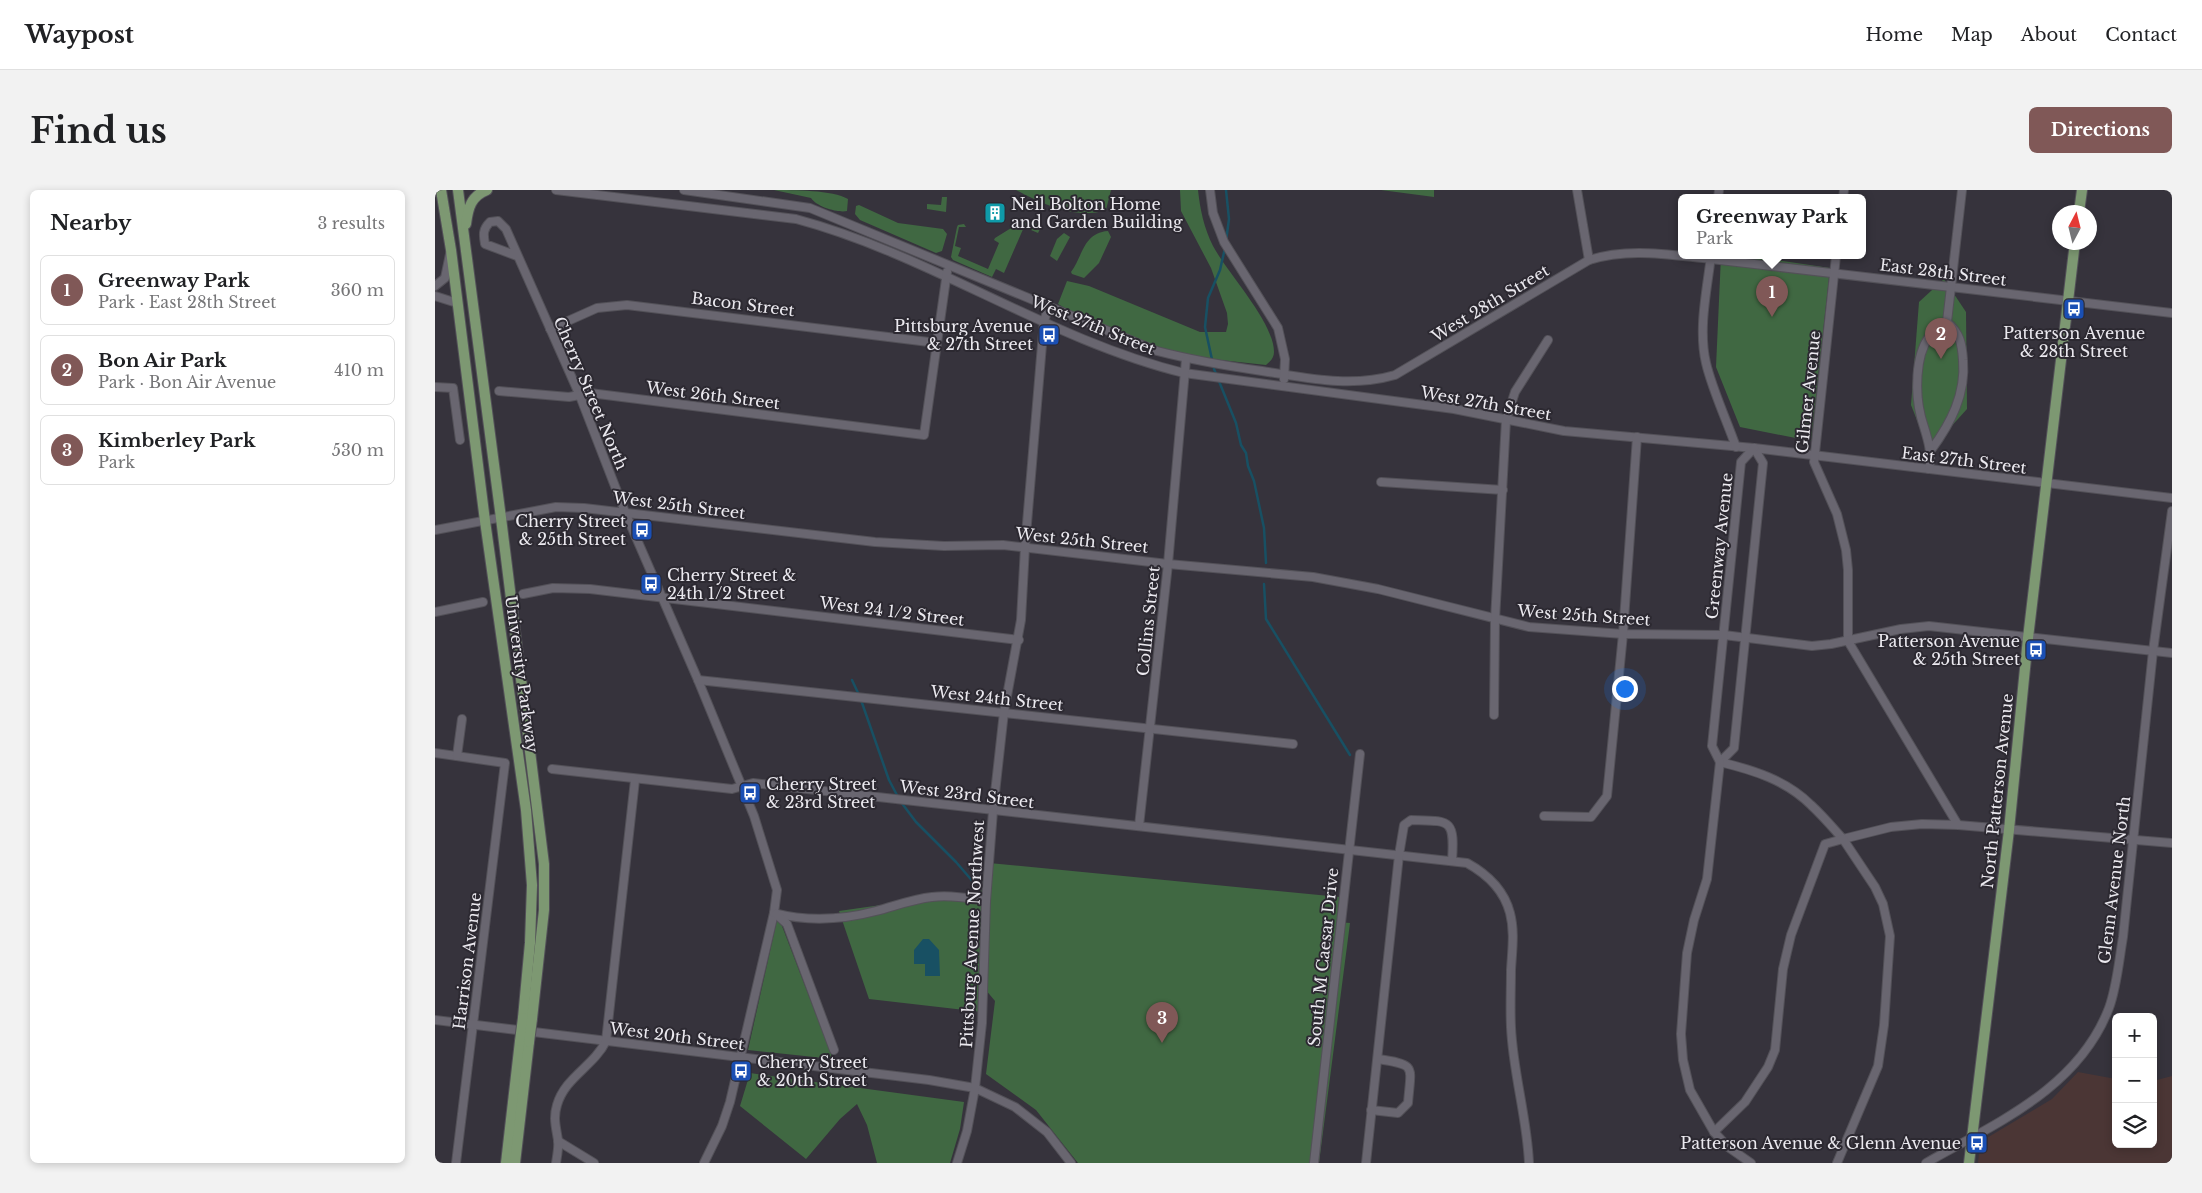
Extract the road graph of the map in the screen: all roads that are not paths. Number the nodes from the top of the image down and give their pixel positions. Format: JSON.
{"nodes":[{"id":1,"x":441,"y":190,"type":"edge"},
{"id":2,"x":458,"y":190,"type":"edge"},
{"id":3,"x":487,"y":190,"type":"edge"},
{"id":4,"x":556,"y":190,"type":"edge"},
{"id":5,"x":684,"y":190,"type":"edge"},
{"id":6,"x":1210,"y":190,"type":"edge"},
{"id":7,"x":1577,"y":190,"type":"edge"},
{"id":8,"x":1962,"y":190,"type":"edge"},
{"id":9,"x":2082,"y":190,"type":"edge"},
{"id":10,"x":2080,"y":205,"type":"edge"},
{"id":11,"x":464,"y":237,"type":"junction"},
{"id":12,"x":451,"y":250,"type":"junction"},
{"id":13,"x":2074,"y":250,"type":"edge"},
{"id":14,"x":1678,"y":255,"type":"edge"},
{"id":15,"x":517,"y":256,"type":"junction"},
{"id":16,"x":1711,"y":259,"type":"edge"},
{"id":17,"x":1726,"y":259,"type":"edge"},
{"id":18,"x":1836,"y":259,"type":"edge"},
{"id":19,"x":1589,"y":260,"type":"junction"},
{"id":20,"x":948,"y":265,"type":"junction"},
{"id":21,"x":1834,"y":273,"type":"junction"},
{"id":22,"x":946,"y":277,"type":"junction"},
{"id":23,"x":435,"y":286,"type":"edge"},
{"id":24,"x":1950,"y":287,"type":"junction"},
{"id":25,"x":435,"y":296,"type":"edge"},
{"id":26,"x":2069,"y":301,"type":"junction"},
{"id":27,"x":457,"y":303,"type":"junction"},
{"id":28,"x":1049,"y":306,"type":"junction"},
{"id":29,"x":2172,"y":313,"type":"edge"},
{"id":30,"x":1044,"y":321,"type":"junction"},
{"id":31,"x":1947,"y":322,"type":"junction"},
{"id":32,"x":550,"y":329,"type":"junction"},
{"id":33,"x":1548,"y":340,"type":"dead end"},
{"id":34,"x":937,"y":343,"type":"junction"},
{"id":35,"x":1187,"y":359,"type":"junction"},
{"id":36,"x":1184,"y":373,"type":"junction"},
{"id":37,"x":1284,"y":375,"type":"junction"},
{"id":38,"x":1284,"y":386,"type":"junction"},
{"id":39,"x":435,"y":387,"type":"edge"},
{"id":40,"x":499,"y":391,"type":"dead end"},
{"id":41,"x":580,"y":396,"type":"junction"},
{"id":42,"x":1506,"y":420,"type":"junction"},
{"id":43,"x":1637,"y":437,"type":"junction"},
{"id":44,"x":460,"y":440,"type":"dead end"},
{"id":45,"x":1736,"y":447,"type":"junction"},
{"id":46,"x":1754,"y":448,"type":"junction"},
{"id":47,"x":1931,"y":450,"type":"junction"},
{"id":48,"x":1814,"y":457,"type":"junction"},
{"id":49,"x":1929,"y":470,"type":"junction"},
{"id":50,"x":1381,"y":482,"type":"dead end"},
{"id":51,"x":2048,"y":484,"type":"junction"},
{"id":52,"x":1503,"y":490,"type":"junction"},
{"id":53,"x":2172,"y":498,"type":"edge"},
{"id":54,"x":2172,"y":511,"type":"edge"},
{"id":55,"x":625,"y":512,"type":"junction"},
{"id":56,"x":501,"y":518,"type":"junction"},
{"id":57,"x":485,"y":521,"type":"junction"},
{"id":58,"x":435,"y":530,"type":"edge"},
{"id":59,"x":1025,"y":547,"type":"junction"},
{"id":60,"x":1168,"y":564,"type":"junction"},
{"id":61,"x":523,"y":594,"type":"dead end"},
{"id":62,"x":663,"y":598,"type":"junction"},
{"id":63,"x":483,"y":602,"type":"dead end"},
{"id":64,"x":435,"y":612,"type":"edge"},
{"id":65,"x":1495,"y":620,"type":"junction"},
{"id":66,"x":1623,"y":634,"type":"junction"},
{"id":67,"x":1723,"y":635,"type":"junction"},
{"id":68,"x":1745,"y":638,"type":"junction"},
{"id":69,"x":2028,"y":638,"type":"junction"},
{"id":70,"x":1019,"y":640,"type":"junction"},
{"id":71,"x":1848,"y":641,"type":"junction"},
{"id":72,"x":2153,"y":651,"type":"junction"},
{"id":73,"x":2172,"y":653,"type":"edge"},
{"id":74,"x":698,"y":680,"type":"junction"},
{"id":75,"x":1004,"y":712,"type":"junction"},
{"id":76,"x":1494,"y":715,"type":"dead end"},
{"id":77,"x":462,"y":718,"type":"dead end"},
{"id":78,"x":1150,"y":730,"type":"junction"},
{"id":79,"x":1293,"y":744,"type":"dead end"},
{"id":80,"x":435,"y":753,"type":"edge"},
{"id":81,"x":1360,"y":754,"type":"dead end"},
{"id":82,"x":457,"y":756,"type":"junction"},
{"id":83,"x":1720,"y":762,"type":"junction"},
{"id":84,"x":552,"y":769,"type":"dead end"},
{"id":85,"x":635,"y":780,"type":"junction"},
{"id":86,"x":740,"y":786,"type":"junction"},
{"id":87,"x":993,"y":811,"type":"junction"},
{"id":88,"x":1544,"y":816,"type":"dead end"},
{"id":89,"x":1958,"y":825,"type":"junction"},
{"id":90,"x":1139,"y":826,"type":"junction"},
{"id":91,"x":2009,"y":830,"type":"junction"},
{"id":92,"x":1843,"y":839,"type":"junction"},
{"id":93,"x":2133,"y":839,"type":"junction"},
{"id":94,"x":2172,"y":843,"type":"edge"},
{"id":95,"x":1349,"y":850,"type":"junction"},
{"id":96,"x":1399,"y":855,"type":"junction"},
{"id":97,"x":1452,"y":860,"type":"junction"},
{"id":98,"x":986,"y":901,"type":"junction"},
{"id":99,"x":774,"y":913,"type":"junction"},
{"id":100,"x":527,"y":1019,"type":"junction"},
{"id":101,"x":435,"y":1020,"type":"edge"},
{"id":102,"x":473,"y":1025,"type":"junction"},
{"id":103,"x":606,"y":1041,"type":"junction"},
{"id":104,"x":525,"y":1042,"type":"junction"},
{"id":105,"x":834,"y":1050,"type":"dead end"},
{"id":106,"x":740,"y":1056,"type":"junction"},
{"id":107,"x":1378,"y":1059,"type":"junction"},
{"id":108,"x":975,"y":1088,"type":"junction"},
{"id":109,"x":1371,"y":1110,"type":"junction"},
{"id":110,"x":1714,"y":1132,"type":"junction"},
{"id":111,"x":1972,"y":1136,"type":"junction"},
{"id":112,"x":559,"y":1141,"type":"junction"},
{"id":113,"x":455,"y":1163,"type":"edge"},
{"id":114,"x":506,"y":1163,"type":"edge"},
{"id":115,"x":515,"y":1163,"type":"edge"},
{"id":116,"x":556,"y":1163,"type":"edge"},
{"id":117,"x":594,"y":1163,"type":"edge"},
{"id":118,"x":704,"y":1163,"type":"edge"},
{"id":119,"x":957,"y":1163,"type":"edge"},
{"id":120,"x":1071,"y":1163,"type":"edge"},
{"id":121,"x":1314,"y":1163,"type":"edge"},
{"id":122,"x":1366,"y":1163,"type":"edge"},
{"id":123,"x":1529,"y":1163,"type":"edge"},
{"id":124,"x":1751,"y":1163,"type":"edge"},
{"id":125,"x":1837,"y":1163,"type":"edge"},
{"id":126,"x":1926,"y":1163,"type":"edge"},
{"id":127,"x":1969,"y":1163,"type":"edge"}],
"edges":[{"from":1,"to":12,"type":"main road","name":"University Parkway"},
{"from":2,"to":11,"type":"main road","name":"University Parkway"},
{"from":3,"to":11,"type":"main road"},
{"from":4,"to":22,"type":"street","name":"West 27th Street"},
{"from":5,"to":20,"type":"street","name":"West 27th Street"},
{"from":6,"to":37,"type":"street"},
{"from":7,"to":19,"type":"street"},
{"from":8,"to":24,"type":"street"},
{"from":9,"to":10,"type":"main road"},
{"from":11,"to":56,"type":"main road","name":"University Parkway"},
{"from":12,"to":23,"type":"street"},
{"from":12,"to":27,"type":"main road","name":"University Parkway"},
{"from":13,"to":26,"type":"main road","name":"North Patterson Avenue"},
{"from":14,"to":19,"type":"street","name":"West 28th Street"},
{"from":15,"to":15,"type":"street","name":"Cherry Street North"},
{"from":15,"to":32,"type":"street","name":"Cherry Street North"},
{"from":16,"to":45,"type":"street"},
{"from":17,"to":21,"type":"street","name":"East 28th Street"},
{"from":18,"to":21,"type":"street","name":"Gilmer Avenue"},
{"from":19,"to":37,"type":"street","name":"West 28th Street"},
{"from":20,"to":22,"type":"street"},
{"from":20,"to":28,"type":"street","name":"West 27th Street"},
{"from":21,"to":24,"type":"street","name":"East 28th Street"},
{"from":21,"to":48,"type":"street","name":"Gilmer Avenue"},
{"from":22,"to":30,"type":"street","name":"West 27th Street"},
{"from":22,"to":34,"type":"street"},
{"from":24,"to":26,"type":"street","name":"East 28th Street"},
{"from":24,"to":31,"type":"street"},
{"from":25,"to":27,"type":"street"},
{"from":26,"to":29,"type":"street","name":"East 28th Street"},
{"from":26,"to":51,"type":"main road","name":"North Patterson Avenue"},
{"from":27,"to":57,"type":"main road","name":"University Parkway"},
{"from":28,"to":30,"type":"street","name":"Pittsburg Avenue Northwest"},
{"from":28,"to":35,"type":"street","name":"West 27th Street"},
{"from":30,"to":36,"type":"street","name":"West 27th Street"},
{"from":30,"to":59,"type":"street","name":"Pittsburg Avenue Northwest"},
{"from":31,"to":47,"type":"street"},
{"from":31,"to":47,"type":"street"},
{"from":32,"to":34,"type":"street","name":"Bacon Street"},
{"from":32,"to":41,"type":"street","name":"Cherry Street North"},
{"from":33,"to":42,"type":"street"},
{"from":34,"to":41,"type":"street","name":"West 26th Street"},
{"from":35,"to":36,"type":"street","name":"Collins Street"},
{"from":35,"to":37,"type":"street","name":"West 27th Street"},
{"from":36,"to":38,"type":"street","name":"West 27th Street"},
{"from":36,"to":60,"type":"street","name":"Collins Street"},
{"from":37,"to":38,"type":"street"},
{"from":38,"to":42,"type":"street","name":"West 27th Street"},
{"from":39,"to":44,"type":"street"},
{"from":40,"to":41,"type":"street","name":"West 26th Street"},
{"from":41,"to":55,"type":"street","name":"Cherry Street North"},
{"from":42,"to":43,"type":"street","name":"West 27th Street"},
{"from":42,"to":52,"type":"street"},
{"from":43,"to":45,"type":"street","name":"West 27th Street"},
{"from":43,"to":66,"type":"street"},
{"from":45,"to":46,"type":"street","name":"West 27th Street"},
{"from":46,"to":48,"type":"street","name":"East 27th Street"},
{"from":46,"to":67,"type":"street","name":"Greenway Avenue"},
{"from":46,"to":68,"type":"street"},
{"from":47,"to":49,"type":"street"},
{"from":48,"to":49,"type":"street","name":"East 27th Street"},
{"from":48,"to":71,"type":"street","name":"Gilmer Avenue"},
{"from":49,"to":51,"type":"street","name":"East 27th Street"},
{"from":50,"to":52,"type":"street"},
{"from":51,"to":53,"type":"street","name":"East 27th Street"},
{"from":51,"to":69,"type":"main road","name":"North Patterson Avenue"},
{"from":52,"to":65,"type":"street"},
{"from":54,"to":72,"type":"street","name":"Glenn Avenue North"},
{"from":55,"to":56,"type":"street","name":"West 25th Street"},
{"from":55,"to":59,"type":"street","name":"West 25th Street"},
{"from":55,"to":62,"type":"street","name":"Cherry Street North"},
{"from":56,"to":57,"type":"street","name":"West 25th Street"},
{"from":56,"to":100,"type":"main road","name":"University Parkway"},
{"from":57,"to":58,"type":"street","name":"West 25th Street"},
{"from":57,"to":100,"type":"main road","name":"University Parkway"},
{"from":59,"to":60,"type":"street","name":"West 25th Street"},
{"from":59,"to":70,"type":"street","name":"Pittsburg Avenue Northwest"},
{"from":60,"to":65,"type":"street","name":"West 25th Street"},
{"from":60,"to":78,"type":"street","name":"Collins Street"},
{"from":61,"to":62,"type":"street","name":"West 24 1/2 Street"},
{"from":62,"to":70,"type":"street","name":"West 24 1/2 Street"},
{"from":62,"to":74,"type":"street","name":"Cherry Street North"},
{"from":63,"to":64,"type":"street"},
{"from":65,"to":66,"type":"street","name":"West 25th Street"},
{"from":65,"to":76,"type":"street"},
{"from":66,"to":67,"type":"street","name":"West 25th Street"},
{"from":66,"to":88,"type":"street"},
{"from":67,"to":68,"type":"street","name":"West 25th Street"},
{"from":67,"to":83,"type":"street","name":"Greenway Avenue"},
{"from":68,"to":71,"type":"street","name":"West 25th Street"},
{"from":68,"to":83,"type":"street"},
{"from":69,"to":71,"type":"street","name":"West 25th Street"},
{"from":69,"to":72,"type":"street","name":"West 25th Street"},
{"from":69,"to":91,"type":"main road","name":"North Patterson Avenue"},
{"from":70,"to":75,"type":"street","name":"Pittsburg Avenue Northwest"},
{"from":71,"to":89,"type":"street"},
{"from":72,"to":73,"type":"street","name":"West 25th Street"},
{"from":72,"to":93,"type":"street","name":"Glenn Avenue North"},
{"from":74,"to":75,"type":"street","name":"West 24th Street"},
{"from":74,"to":86,"type":"street","name":"Cherry Street North"},
{"from":75,"to":78,"type":"street","name":"West 24th Street"},
{"from":75,"to":87,"type":"street","name":"Pittsburg Avenue Northwest"},
{"from":77,"to":82,"type":"street"},
{"from":78,"to":79,"type":"street","name":"West 24th Street"},
{"from":78,"to":90,"type":"street","name":"Collins Street"},
{"from":80,"to":82,"type":"street"},
{"from":81,"to":95,"type":"street","name":"South M Caesar Drive"},
{"from":82,"to":102,"type":"street","name":"Harrison Avenue"},
{"from":83,"to":92,"type":"street"},
{"from":83,"to":110,"type":"street","name":"Greenway Avenue"},
{"from":84,"to":85,"type":"street","name":"West 23rd Street"},
{"from":85,"to":86,"type":"street","name":"West 23rd Street"},
{"from":85,"to":103,"type":"street"},
{"from":86,"to":87,"type":"street","name":"West 23rd Street"},
{"from":86,"to":99,"type":"street","name":"Cherry Street North"},
{"from":87,"to":90,"type":"street","name":"West 23rd Street"},
{"from":87,"to":98,"type":"street","name":"Pittsburg Avenue Northwest"},
{"from":89,"to":91,"type":"street"},
{"from":89,"to":92,"type":"street"},
{"from":90,"to":95,"type":"street","name":"West 23rd Street"},
{"from":91,"to":93,"type":"street"},
{"from":91,"to":111,"type":"main road","name":"North Patterson Avenue"},
{"from":92,"to":110,"type":"street"},
{"from":92,"to":125,"type":"street"},
{"from":93,"to":94,"type":"street"},
{"from":93,"to":111,"type":"street","name":"Glenn Avenue North"},
{"from":95,"to":96,"type":"street","name":"West 23rd Street"},
{"from":95,"to":121,"type":"street","name":"South M Caesar Drive"},
{"from":96,"to":97,"type":"street","name":"West 23rd Street"},
{"from":96,"to":97,"type":"street"},
{"from":96,"to":107,"type":"street"},
{"from":97,"to":123,"type":"street","name":"West 23rd Street"},
{"from":98,"to":99,"type":"street"},
{"from":98,"to":108,"type":"street","name":"Pittsburg Avenue Northwest"},
{"from":99,"to":105,"type":"street"},
{"from":99,"to":106,"type":"street","name":"Cherry Street North"},
{"from":100,"to":104,"type":"main road","name":"University Parkway","bridge":true},
{"from":101,"to":102,"type":"street","name":"West 20th Street"},
{"from":102,"to":103,"type":"street","name":"West 20th Street"},
{"from":102,"to":113,"type":"street","name":"Harrison Avenue"},
{"from":103,"to":106,"type":"street","name":"West 20th Street"},
{"from":103,"to":112,"type":"street"},
{"from":104,"to":114,"type":"main road","name":"University Parkway"},
{"from":104,"to":115,"type":"main road","name":"University Parkway"},
{"from":106,"to":108,"type":"street","name":"West 20th Street"},
{"from":106,"to":118,"type":"street","name":"Cherry Street North"},
{"from":107,"to":109,"type":"street"},
{"from":107,"to":109,"type":"street"},
{"from":108,"to":119,"type":"street","name":"Pittsburg Avenue Northwest"},
{"from":108,"to":120,"type":"street","name":"West 20th Street"},
{"from":109,"to":122,"type":"street"},
{"from":110,"to":124,"type":"street","name":"Greenway Avenue"},
{"from":111,"to":126,"type":"street","name":"Glenn Avenue North"},
{"from":111,"to":127,"type":"main road","name":"North Patterson Avenue"},
{"from":112,"to":116,"type":"street"},
{"from":112,"to":117,"type":"street"}]}
